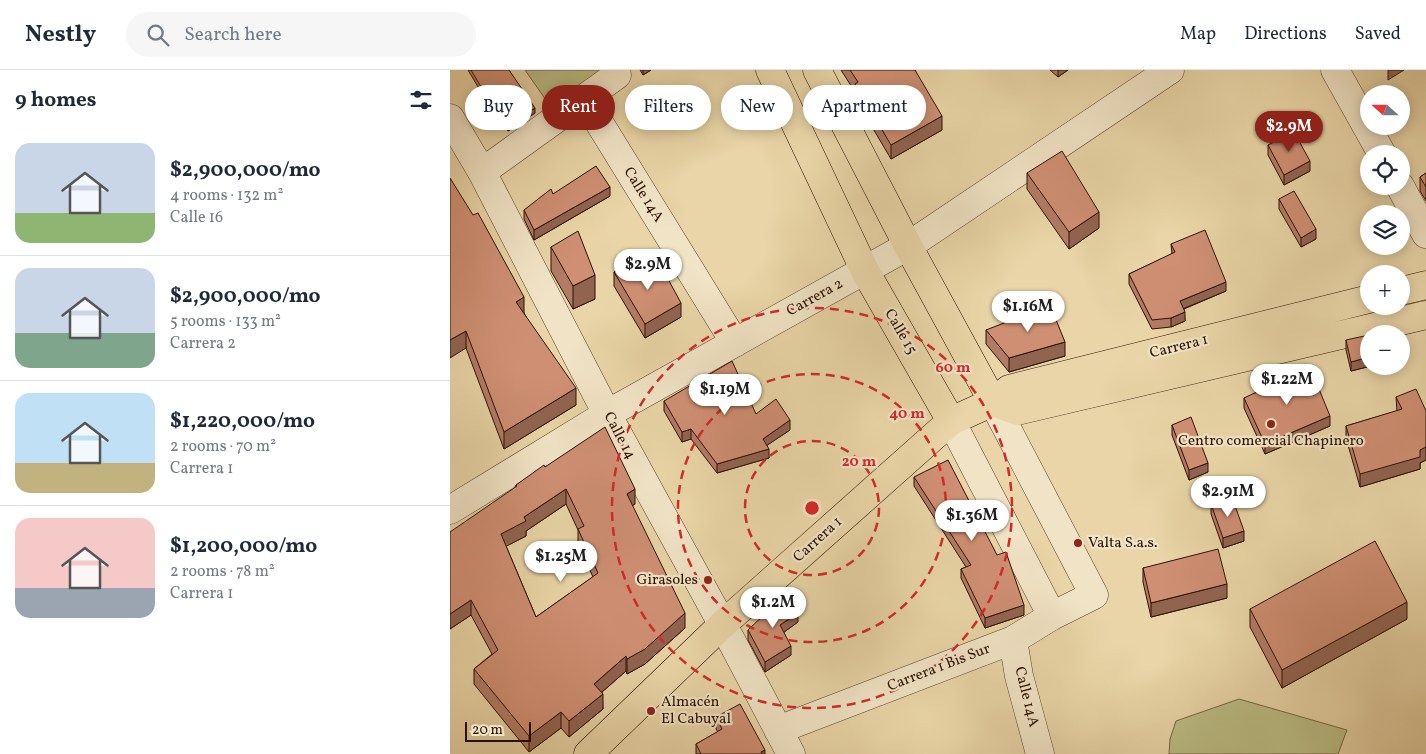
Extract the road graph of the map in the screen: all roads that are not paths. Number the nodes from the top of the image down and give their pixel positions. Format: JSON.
{"nodes":[{"id":1,"x":770,"y":70,"type":"edge"},
{"id":2,"x":817,"y":70,"type":"edge"},
{"id":3,"x":1170,"y":70,"type":"edge"},
{"id":4,"x":1335,"y":70,"type":"edge"},
{"id":5,"x":616,"y":72,"type":"edge"},
{"id":6,"x":600,"y":85,"type":"edge"},
{"id":7,"x":450,"y":118,"type":"edge"},
{"id":8,"x":542,"y":128,"type":"edge"},
{"id":9,"x":604,"y":130,"type":"edge"},
{"id":10,"x":1377,"y":145,"type":"edge"},
{"id":11,"x":482,"y":172,"type":"junction"},
{"id":12,"x":1405,"y":195,"type":"edge"},
{"id":13,"x":1426,"y":234,"type":"edge"},
{"id":14,"x":908,"y":246,"type":"junction"},
{"id":15,"x":865,"y":271,"type":"junction"},
{"id":16,"x":1426,"y":285,"type":"edge"},
{"id":17,"x":1410,"y":289,"type":"edge"},
{"id":18,"x":1360,"y":301,"type":"edge"},
{"id":19,"x":1426,"y":315,"type":"edge"},
{"id":20,"x":735,"y":343,"type":"junction"},
{"id":21,"x":993,"y":402,"type":"junction"},
{"id":22,"x":607,"y":414,"type":"junction"},
{"id":23,"x":951,"y":421,"type":"junction"},
{"id":24,"x":450,"y":510,"type":"edge"},
{"id":25,"x":1052,"y":616,"type":"junction"},
{"id":26,"x":722,"y":625,"type":"junction"},
{"id":27,"x":1013,"y":640,"type":"junction"},
{"id":28,"x":778,"y":730,"type":"junction"},
{"id":29,"x":588,"y":754,"type":"edge"},
{"id":30,"x":791,"y":754,"type":"edge"},
{"id":31,"x":1040,"y":754,"type":"edge"}],
"edges":[{"from":1,"to":15,"type":"main road","name":"Calle 15"},
{"from":2,"to":14,"type":"main road"},
{"from":3,"to":14,"type":"street","name":"Carrera 2"},
{"from":4,"to":10,"type":"street"},
{"from":5,"to":6,"type":"street"},
{"from":7,"to":11,"type":"street","name":"Calle 14"},
{"from":8,"to":11,"type":"street"},
{"from":9,"to":20,"type":"street","name":"Calle 14A"},
{"from":11,"to":22,"type":"street","name":"Calle 14"},
{"from":12,"to":13,"type":"street"},
{"from":14,"to":15,"type":"street","name":"Carrera 2"},
{"from":14,"to":21,"type":"main road"},
{"from":15,"to":20,"type":"street","name":"Carrera 2"},
{"from":15,"to":23,"type":"main road","name":"Calle 15"},
{"from":16,"to":17,"type":"main road"},
{"from":18,"to":21,"type":"main road","name":"Carrera 1"},
{"from":19,"to":21,"type":"main road","name":"Carrera 1"},
{"from":20,"to":22,"type":"street","name":"Carrera 2"},
{"from":21,"to":23,"type":"main road","name":"Carrera 1"},
{"from":21,"to":25,"type":"street","name":"Carrera 1 Bis Sur"},
{"from":22,"to":24,"type":"street","name":"Carrera 2"},
{"from":22,"to":26,"type":"street","name":"Calle 14"},
{"from":23,"to":25,"type":"street","name":"Calle 15"},
{"from":23,"to":26,"type":"main road","name":"Carrera 1"},
{"from":25,"to":27,"type":"street","name":"Carrera 1 Bis Sur"},
{"from":26,"to":28,"type":"street","name":"Calle 14"},
{"from":26,"to":29,"type":"main road","name":"Carrera 1"},
{"from":27,"to":28,"type":"street","name":"Carrera 1 Bis Sur"},
{"from":27,"to":31,"type":"street","name":"Calle 14A"},
{"from":28,"to":30,"type":"street","name":"Calle 14"}]}
